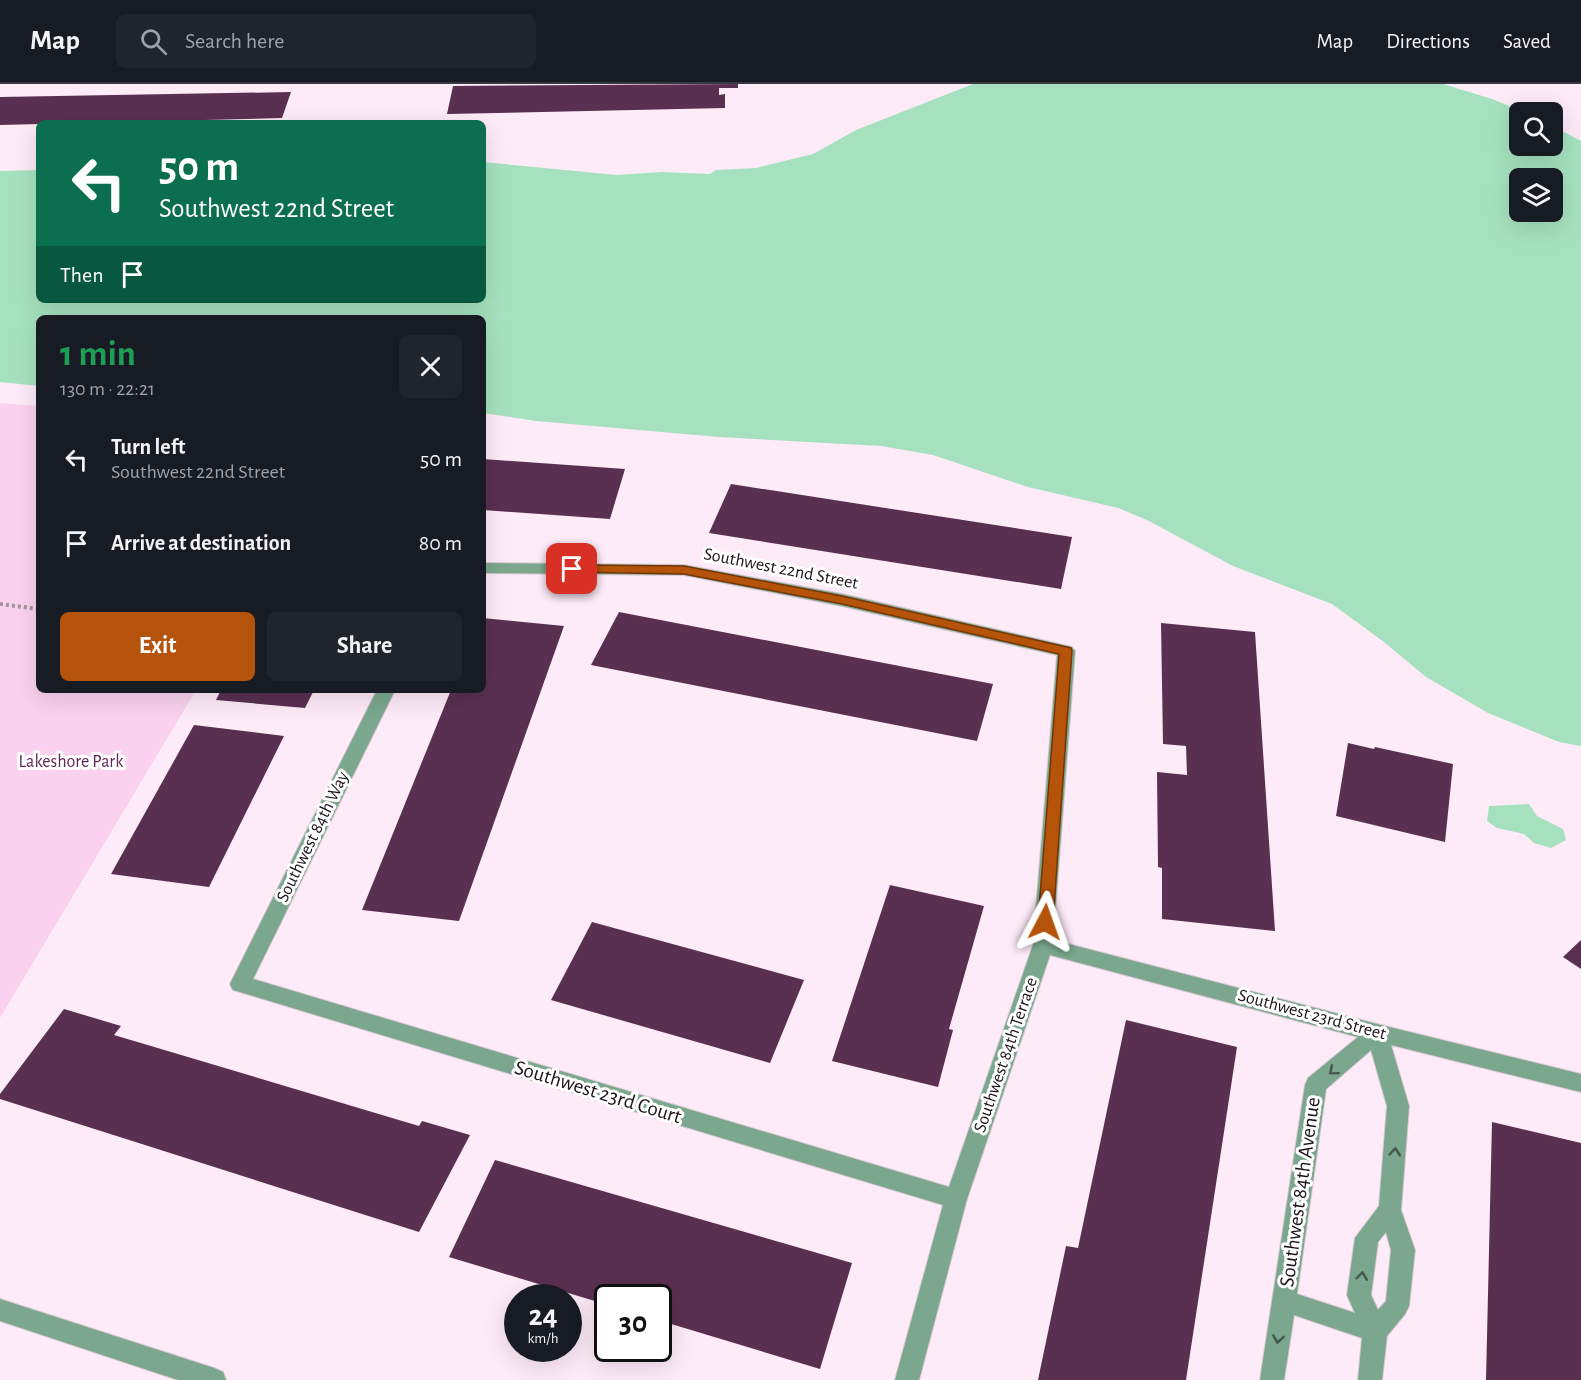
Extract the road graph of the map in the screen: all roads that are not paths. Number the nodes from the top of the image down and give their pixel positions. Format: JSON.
{"nodes":[{"id":1,"x":486,"y":568,"type":"edge"},
{"id":2,"x":1066,"y":651,"type":"joint"},
{"id":3,"x":385,"y":693,"type":"edge"},
{"id":4,"x":1043,"y":945,"type":"junction"},
{"id":5,"x":240,"y":984,"type":"joint"},
{"id":6,"x":1377,"y":1033,"type":"junction"},
{"id":7,"x":1581,"y":1083,"type":"edge"},
{"id":8,"x":956,"y":1199,"type":"junction"},
{"id":9,"x":1390,"y":1210,"type":"junction"},
{"id":10,"x":1285,"y":1300,"type":"junction"},
{"id":11,"x":0,"y":1310,"type":"edge"},
{"id":12,"x":1375,"y":1331,"type":"junction"},
{"id":13,"x":214,"y":1380,"type":"edge"},
{"id":14,"x":907,"y":1380,"type":"edge"},
{"id":15,"x":1272,"y":1380,"type":"edge"},
{"id":16,"x":1370,"y":1380,"type":"edge"}],
"edges":[{"from":1,"to":2,"type":"street","name":"Southwest 22nd Street"},
{"from":2,"to":4,"type":"street","name":"Southwest 84th Terrace"},
{"from":3,"to":5,"type":"street","name":"Southwest 84th Way"},
{"from":4,"to":6,"type":"street","name":"Southwest 23rd Street"},
{"from":4,"to":8,"type":"street","name":"Southwest 84th Terrace"},
{"from":5,"to":8,"type":"street","name":"Southwest 23rd Court"},
{"from":6,"to":7,"type":"street","name":"Southwest 23rd Street"},
{"from":9,"to":6,"type":"street","one_way":true},
{"from":6,"to":10,"type":"street","name":"Southwest 84th Avenue","one_way":true},
{"from":8,"to":14,"type":"street","name":"Southwest 84th Terrace"},
{"from":9,"to":12,"type":"street"},
{"from":12,"to":9,"type":"street","one_way":true},
{"from":10,"to":12,"type":"street"},
{"from":10,"to":15,"type":"street","name":"Southwest 84th Avenue","one_way":true},
{"from":11,"to":13,"type":"street"},
{"from":12,"to":16,"type":"street"}]}
